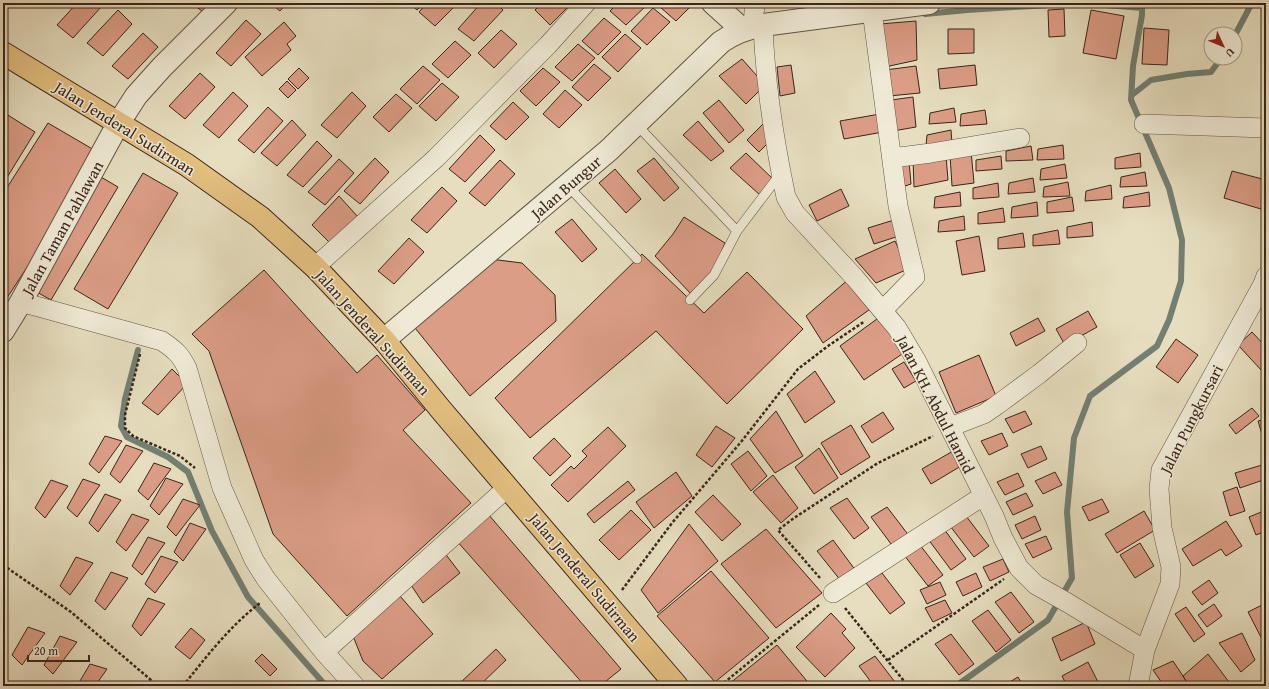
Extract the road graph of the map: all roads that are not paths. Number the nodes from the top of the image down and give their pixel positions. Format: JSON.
{"nodes":[{"id":1,"x":226,"y":3,"type":"edge"},
{"id":2,"x":586,"y":3,"type":"edge"},
{"id":3,"x":713,"y":3,"type":"edge"},
{"id":4,"x":756,"y":3,"type":"edge"},
{"id":5,"x":929,"y":3,"type":"edge"},
{"id":6,"x":872,"y":11,"type":"junction"},
{"id":7,"x":753,"y":28,"type":"junction"},
{"id":8,"x":3,"y":53,"type":"edge"},
{"id":9,"x":118,"y":124,"type":"junction"},
{"id":10,"x":636,"y":124,"type":"junction"},
{"id":11,"x":1144,"y":124,"type":"dead end"},
{"id":12,"x":1266,"y":128,"type":"edge"},
{"id":13,"x":1020,"y":138,"type":"dead end"},
{"id":14,"x":892,"y":158,"type":"junction"},
{"id":15,"x":781,"y":173,"type":"junction"},
{"id":16,"x":568,"y":186,"type":"junction"},
{"id":17,"x":737,"y":231,"type":"junction"},
{"id":18,"x":637,"y":259,"type":"dead end"},
{"id":19,"x":315,"y":266,"type":"junction"},
{"id":20,"x":1266,"y":276,"type":"edge"},
{"id":21,"x":690,"y":300,"type":"dead end"},
{"id":22,"x":21,"y":302,"type":"junction"},
{"id":23,"x":883,"y":310,"type":"junction"},
{"id":24,"x":3,"y":331,"type":"edge"},
{"id":25,"x":384,"y":340,"type":"junction"},
{"id":26,"x":1077,"y":343,"type":"dead end"},
{"id":27,"x":950,"y":428,"type":"junction"},
{"id":28,"x":508,"y":487,"type":"junction"},
{"id":29,"x":983,"y":496,"type":"junction"},
{"id":30,"x":833,"y":593,"type":"road end"},
{"id":31,"x":1145,"y":650,"type":"junction"},
{"id":32,"x":324,"y":652,"type":"junction"},
{"id":33,"x":355,"y":686,"type":"edge"},
{"id":34,"x":678,"y":686,"type":"edge"},
{"id":35,"x":1138,"y":686,"type":"edge"}],
"edges":[{"from":1,"to":9,"type":"street","name":"Jalan Taman Pahlawan"},
{"from":2,"to":19,"type":"street"},
{"from":3,"to":7,"type":"street"},
{"from":4,"to":7,"type":"street","name":"Jalan KH. Abdul Hamid"},
{"from":5,"to":6,"type":"street","name":"Jalan Bungur"},
{"from":6,"to":7,"type":"street","name":"Jalan Bungur"},
{"from":6,"to":14,"type":"street"},
{"from":7,"to":10,"type":"street","name":"Jalan Bungur"},
{"from":7,"to":15,"type":"street","name":"Jalan KH. Abdul Hamid"},
{"from":8,"to":9,"type":"main road","name":"Jalan Jenderal Sudirman"},
{"from":9,"to":19,"type":"main road","name":"Jalan Jenderal Sudirman"},
{"from":9,"to":22,"type":"street","name":"Jalan Taman Pahlawan"},
{"from":10,"to":16,"type":"street","name":"Jalan Bungur"},
{"from":10,"to":17,"type":"lane"},
{"from":11,"to":12,"type":"street"},
{"from":13,"to":14,"type":"street"},
{"from":14,"to":23,"type":"street"},
{"from":15,"to":17,"type":"lane"},
{"from":15,"to":23,"type":"street","name":"Jalan KH. Abdul Hamid"},
{"from":16,"to":18,"type":"lane"},
{"from":16,"to":25,"type":"street","name":"Jalan Bungur"},
{"from":17,"to":21,"type":"lane"},
{"from":19,"to":25,"type":"main road","name":"Jalan Jenderal Sudirman"},
{"from":20,"to":31,"type":"street","name":"Jalan Pungkursari"},
{"from":22,"to":24,"type":"street","name":"Jalan Taman Pahlawan"},
{"from":22,"to":32,"type":"street"},
{"from":23,"to":27,"type":"street","name":"Jalan KH. Abdul Hamid"},
{"from":25,"to":28,"type":"main road","name":"Jalan Jenderal Sudirman"},
{"from":26,"to":27,"type":"street"},
{"from":27,"to":29,"type":"street","name":"Jalan KH. Abdul Hamid"},
{"from":28,"to":32,"type":"street"},
{"from":28,"to":34,"type":"main road","name":"Jalan Jenderal Sudirman"},
{"from":29,"to":30,"type":"street"},
{"from":29,"to":31,"type":"street","name":"Jalan KH. Abdul Hamid"},
{"from":31,"to":35,"type":"street","name":"Jalan Pungkursari"},
{"from":32,"to":33,"type":"street"}]}
